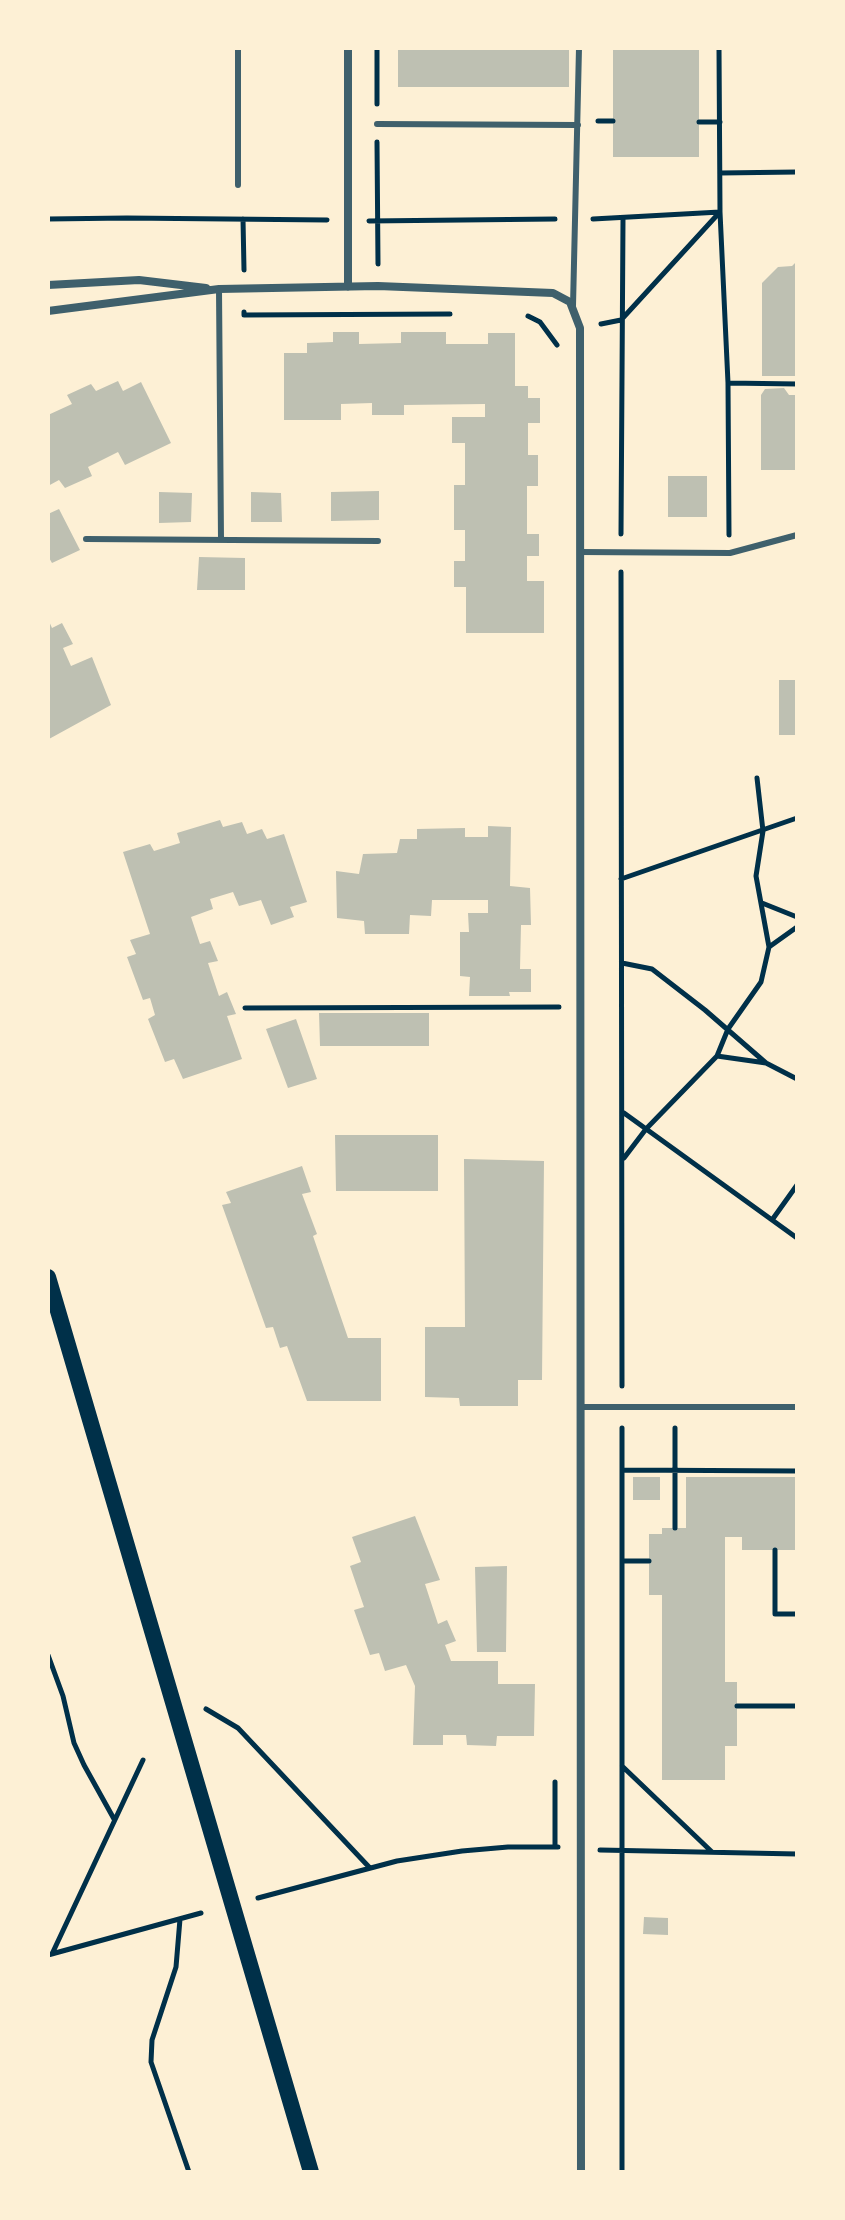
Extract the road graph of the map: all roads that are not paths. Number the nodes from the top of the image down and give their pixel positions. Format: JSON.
{"nodes":[{"id":1,"x":238,"y":48,"type":"edge"},
{"id":2,"x":348,"y":48,"type":"edge"},
{"id":3,"x":579,"y":48,"type":"edge"},
{"id":4,"x":377,"y":124,"type":"dead end"},
{"id":5,"x":578,"y":125,"type":"junction"},
{"id":6,"x":238,"y":185,"type":"dead end"},
{"id":7,"x":48,"y":285,"type":"edge"},
{"id":8,"x":348,"y":287,"type":"junction"},
{"id":9,"x":219,"y":289,"type":"junction"},
{"id":10,"x":573,"y":310,"type":"junction"},
{"id":11,"x":48,"y":311,"type":"edge"},
{"id":12,"x":797,"y":535,"type":"edge"},
{"id":13,"x":86,"y":539,"type":"dead end"},
{"id":14,"x":221,"y":540,"type":"junction"},
{"id":15,"x":378,"y":541,"type":"dead end"},
{"id":16,"x":580,"y":552,"type":"junction"},
{"id":17,"x":48,"y":1277,"type":"edge"},
{"id":18,"x":582,"y":1407,"type":"junction"},
{"id":19,"x":797,"y":1407,"type":"edge"},
{"id":20,"x":311,"y":2172,"type":"edge"},
{"id":21,"x":581,"y":2172,"type":"edge"}],
"edges":[{"from":1,"to":6,"type":"lane"},
{"from":2,"to":8,"type":"street"},
{"from":3,"to":5,"type":"lane"},
{"from":4,"to":5,"type":"lane"},
{"from":5,"to":10,"type":"lane"},
{"from":7,"to":9,"type":"street"},
{"from":8,"to":9,"type":"street"},
{"from":8,"to":10,"type":"street"},
{"from":9,"to":11,"type":"street"},
{"from":9,"to":14,"type":"lane"},
{"from":10,"to":16,"type":"street"},
{"from":12,"to":16,"type":"lane"},
{"from":13,"to":14,"type":"lane"},
{"from":14,"to":15,"type":"lane"},
{"from":16,"to":18,"type":"street"},
{"from":17,"to":20,"type":"main road"},
{"from":18,"to":19,"type":"lane"},
{"from":18,"to":21,"type":"street"}]}
